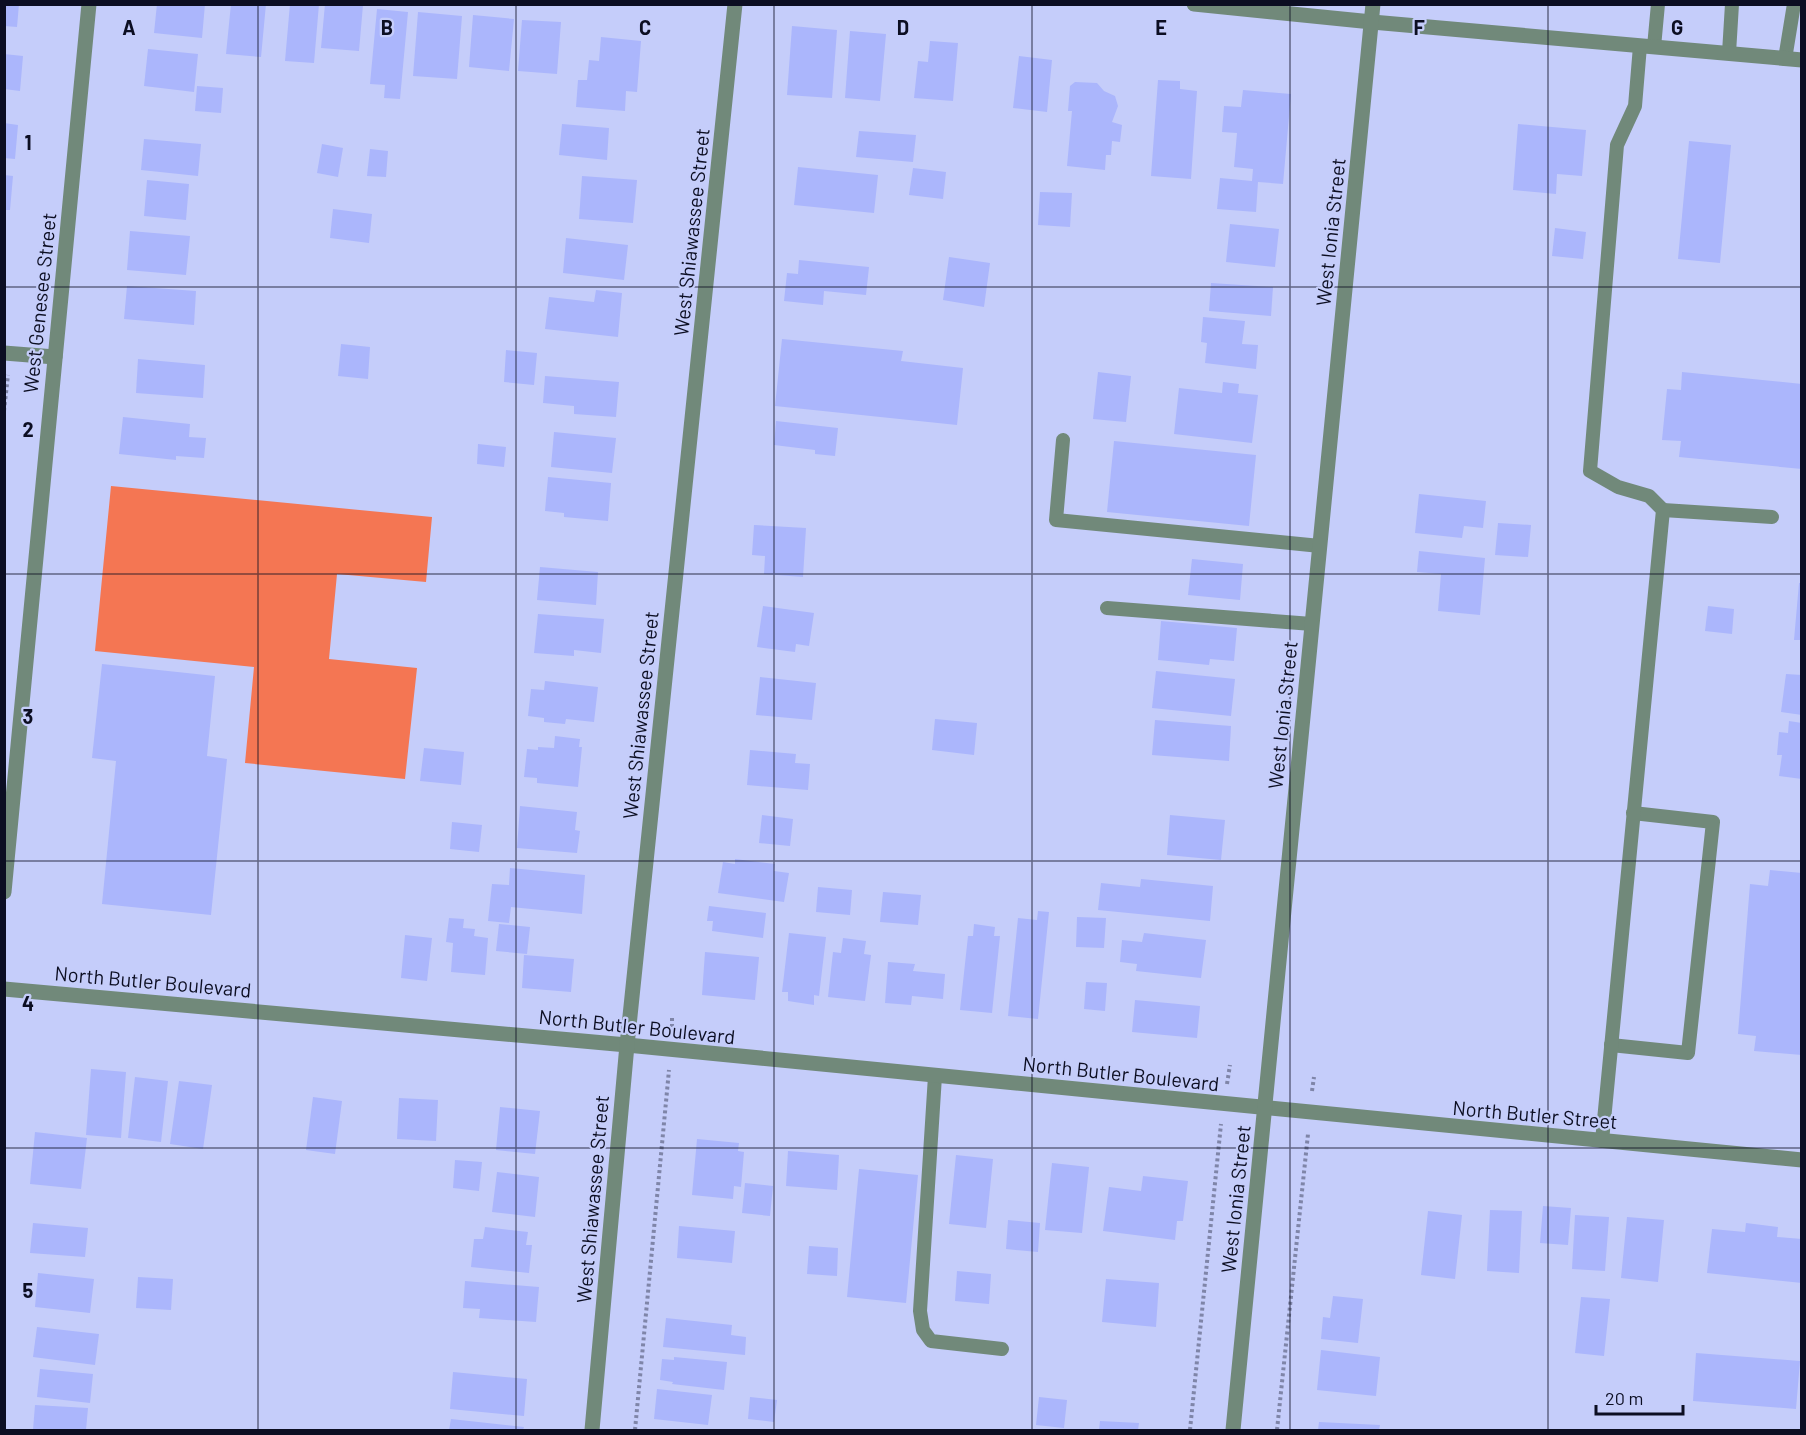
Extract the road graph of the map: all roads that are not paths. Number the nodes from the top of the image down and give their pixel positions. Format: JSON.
{"nodes":[{"id":1,"x":89,"y":4,"type":"edge"},
{"id":2,"x":735,"y":4,"type":"edge"},
{"id":3,"x":1194,"y":4,"type":"edge"},
{"id":4,"x":1373,"y":4,"type":"edge"},
{"id":5,"x":1658,"y":4,"type":"edge"},
{"id":6,"x":1732,"y":4,"type":"edge"},
{"id":7,"x":1794,"y":4,"type":"edge"},
{"id":8,"x":1372,"y":22,"type":"junction"},
{"id":9,"x":1647,"y":46,"type":"junction"},
{"id":10,"x":1729,"y":53,"type":"junction"},
{"id":11,"x":1785,"y":59,"type":"junction"},
{"id":12,"x":1802,"y":60,"type":"edge"},
{"id":13,"x":8,"y":353,"type":"edge"},
{"id":14,"x":55,"y":357,"type":"junction"},
{"id":15,"x":1063,"y":440,"type":"dead end"},
{"id":16,"x":1663,"y":510,"type":"junction"},
{"id":17,"x":1772,"y":517,"type":"dead end"},
{"id":18,"x":1320,"y":546,"type":"junction"},
{"id":19,"x":1107,"y":608,"type":"dead end"},
{"id":20,"x":1312,"y":624,"type":"junction"},
{"id":21,"x":1633,"y":813,"type":"junction"},
{"id":22,"x":4,"y":892,"type":"edge"},
{"id":23,"x":4,"y":989,"type":"edge"},
{"id":24,"x":627,"y":1045,"type":"junction"},
{"id":25,"x":1611,"y":1045,"type":"junction"},
{"id":26,"x":935,"y":1076,"type":"junction"},
{"id":27,"x":1265,"y":1109,"type":"junction"},
{"id":28,"x":1602,"y":1141,"type":"junction"},
{"id":29,"x":1802,"y":1160,"type":"edge"},
{"id":30,"x":1002,"y":1349,"type":"dead end"},
{"id":31,"x":592,"y":1431,"type":"edge"},
{"id":32,"x":1233,"y":1431,"type":"edge"}],
"edges":[{"from":1,"to":14,"type":"street","name":"West Genesee Street"},
{"from":2,"to":24,"type":"street","name":"West Shiawassee Street"},
{"from":3,"to":8,"type":"street"},
{"from":4,"to":8,"type":"street","name":"West Ionia Street"},
{"from":5,"to":9,"type":"lane"},
{"from":6,"to":10,"type":"lane"},
{"from":7,"to":11,"type":"lane"},
{"from":8,"to":9,"type":"street"},
{"from":8,"to":18,"type":"street","name":"West Ionia Street"},
{"from":9,"to":10,"type":"street"},
{"from":9,"to":16,"type":"lane"},
{"from":10,"to":11,"type":"street"},
{"from":11,"to":12,"type":"street"},
{"from":13,"to":14,"type":"street"},
{"from":14,"to":22,"type":"street","name":"West Genesee Street"},
{"from":15,"to":18,"type":"lane"},
{"from":16,"to":17,"type":"lane"},
{"from":16,"to":21,"type":"lane"},
{"from":18,"to":20,"type":"street","name":"West Ionia Street"},
{"from":19,"to":20,"type":"lane"},
{"from":20,"to":27,"type":"street","name":"West Ionia Street"},
{"from":21,"to":25,"type":"lane"},
{"from":21,"to":25,"type":"lane"},
{"from":23,"to":24,"type":"street","name":"North Butler Boulevard"},
{"from":24,"to":26,"type":"street","name":"North Butler Boulevard"},
{"from":24,"to":31,"type":"street","name":"West Shiawassee Street"},
{"from":25,"to":28,"type":"lane"},
{"from":26,"to":27,"type":"street","name":"North Butler Boulevard"},
{"from":26,"to":30,"type":"lane"},
{"from":27,"to":28,"type":"street","name":"North Butler Street"},
{"from":27,"to":32,"type":"street","name":"West Ionia Street"},
{"from":28,"to":29,"type":"street","name":"North Butler Street"}]}
